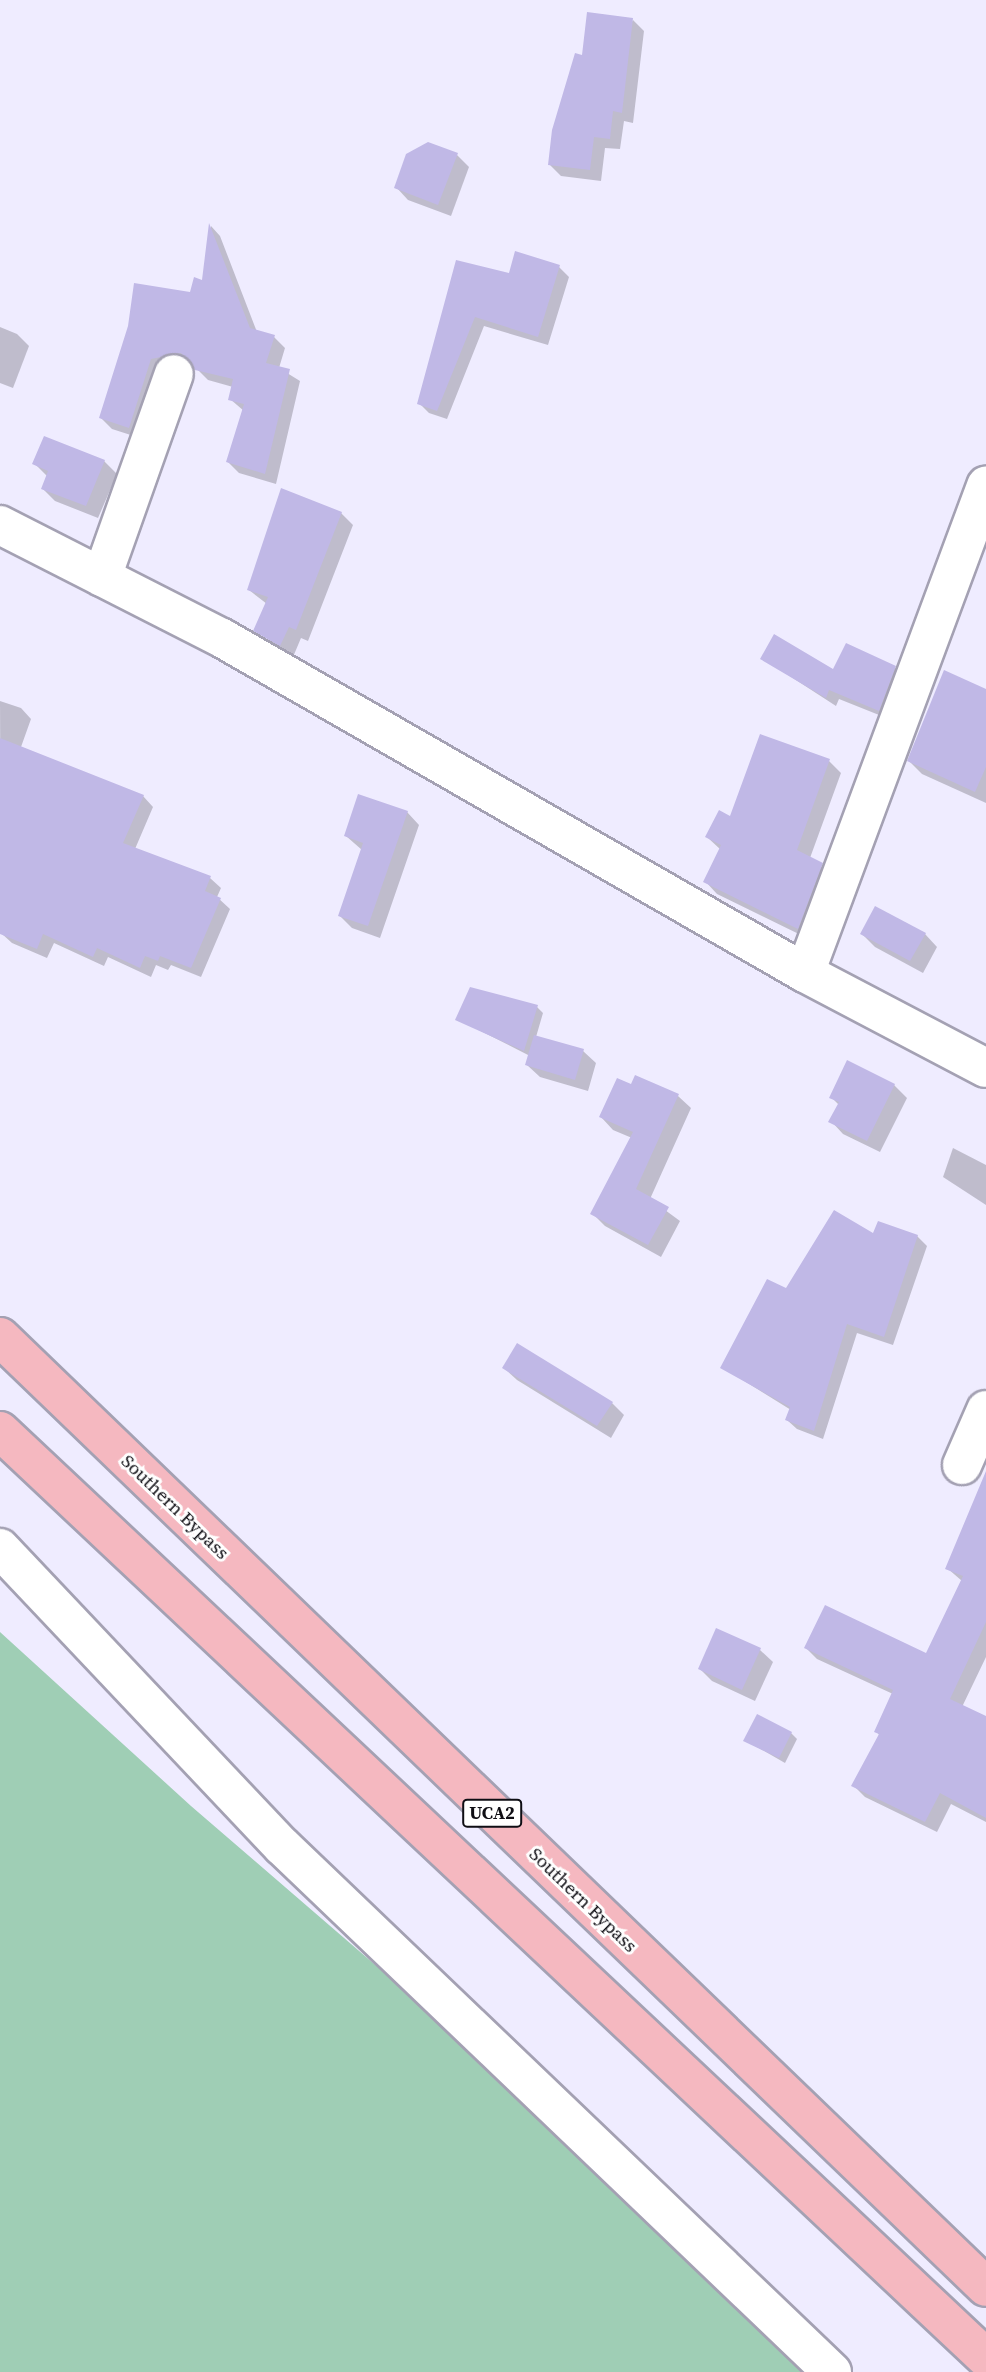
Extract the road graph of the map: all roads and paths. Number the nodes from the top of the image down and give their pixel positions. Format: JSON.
{"nodes":[{"id":1,"x":174,"y":374,"type":"dead end"},
{"id":2,"x":986,"y":486,"type":"edge"},
{"id":3,"x":0,"y":525,"type":"edge"},
{"id":4,"x":102,"y":577,"type":"junction"},
{"id":5,"x":805,"y":973,"type":"junction"},
{"id":6,"x":986,"y":1068,"type":"edge"},
{"id":7,"x":0,"y":1338,"type":"edge"},
{"id":8,"x":986,"y":1409,"type":"edge"},
{"id":9,"x":0,"y":1431,"type":"edge"},
{"id":10,"x":962,"y":1465,"type":"dead end"},
{"id":11,"x":0,"y":1548,"type":"edge"},
{"id":12,"x":986,"y":2287,"type":"edge"},
{"id":13,"x":986,"y":2358,"type":"edge"},
{"id":14,"x":832,"y":2372,"type":"edge"}],
"edges":[{"from":1,"to":4,"type":"street"},
{"from":2,"to":5,"type":"street"},
{"from":3,"to":4,"type":"street"},
{"from":4,"to":5,"type":"street"},
{"from":5,"to":6,"type":"street"},
{"from":7,"to":12,"type":"highway","name":"Southern Bypass","number":"UCA2"},
{"from":8,"to":10,"type":"street"},
{"from":9,"to":13,"type":"highway","number":"UCA2"},
{"from":11,"to":14,"type":"street"}]}
